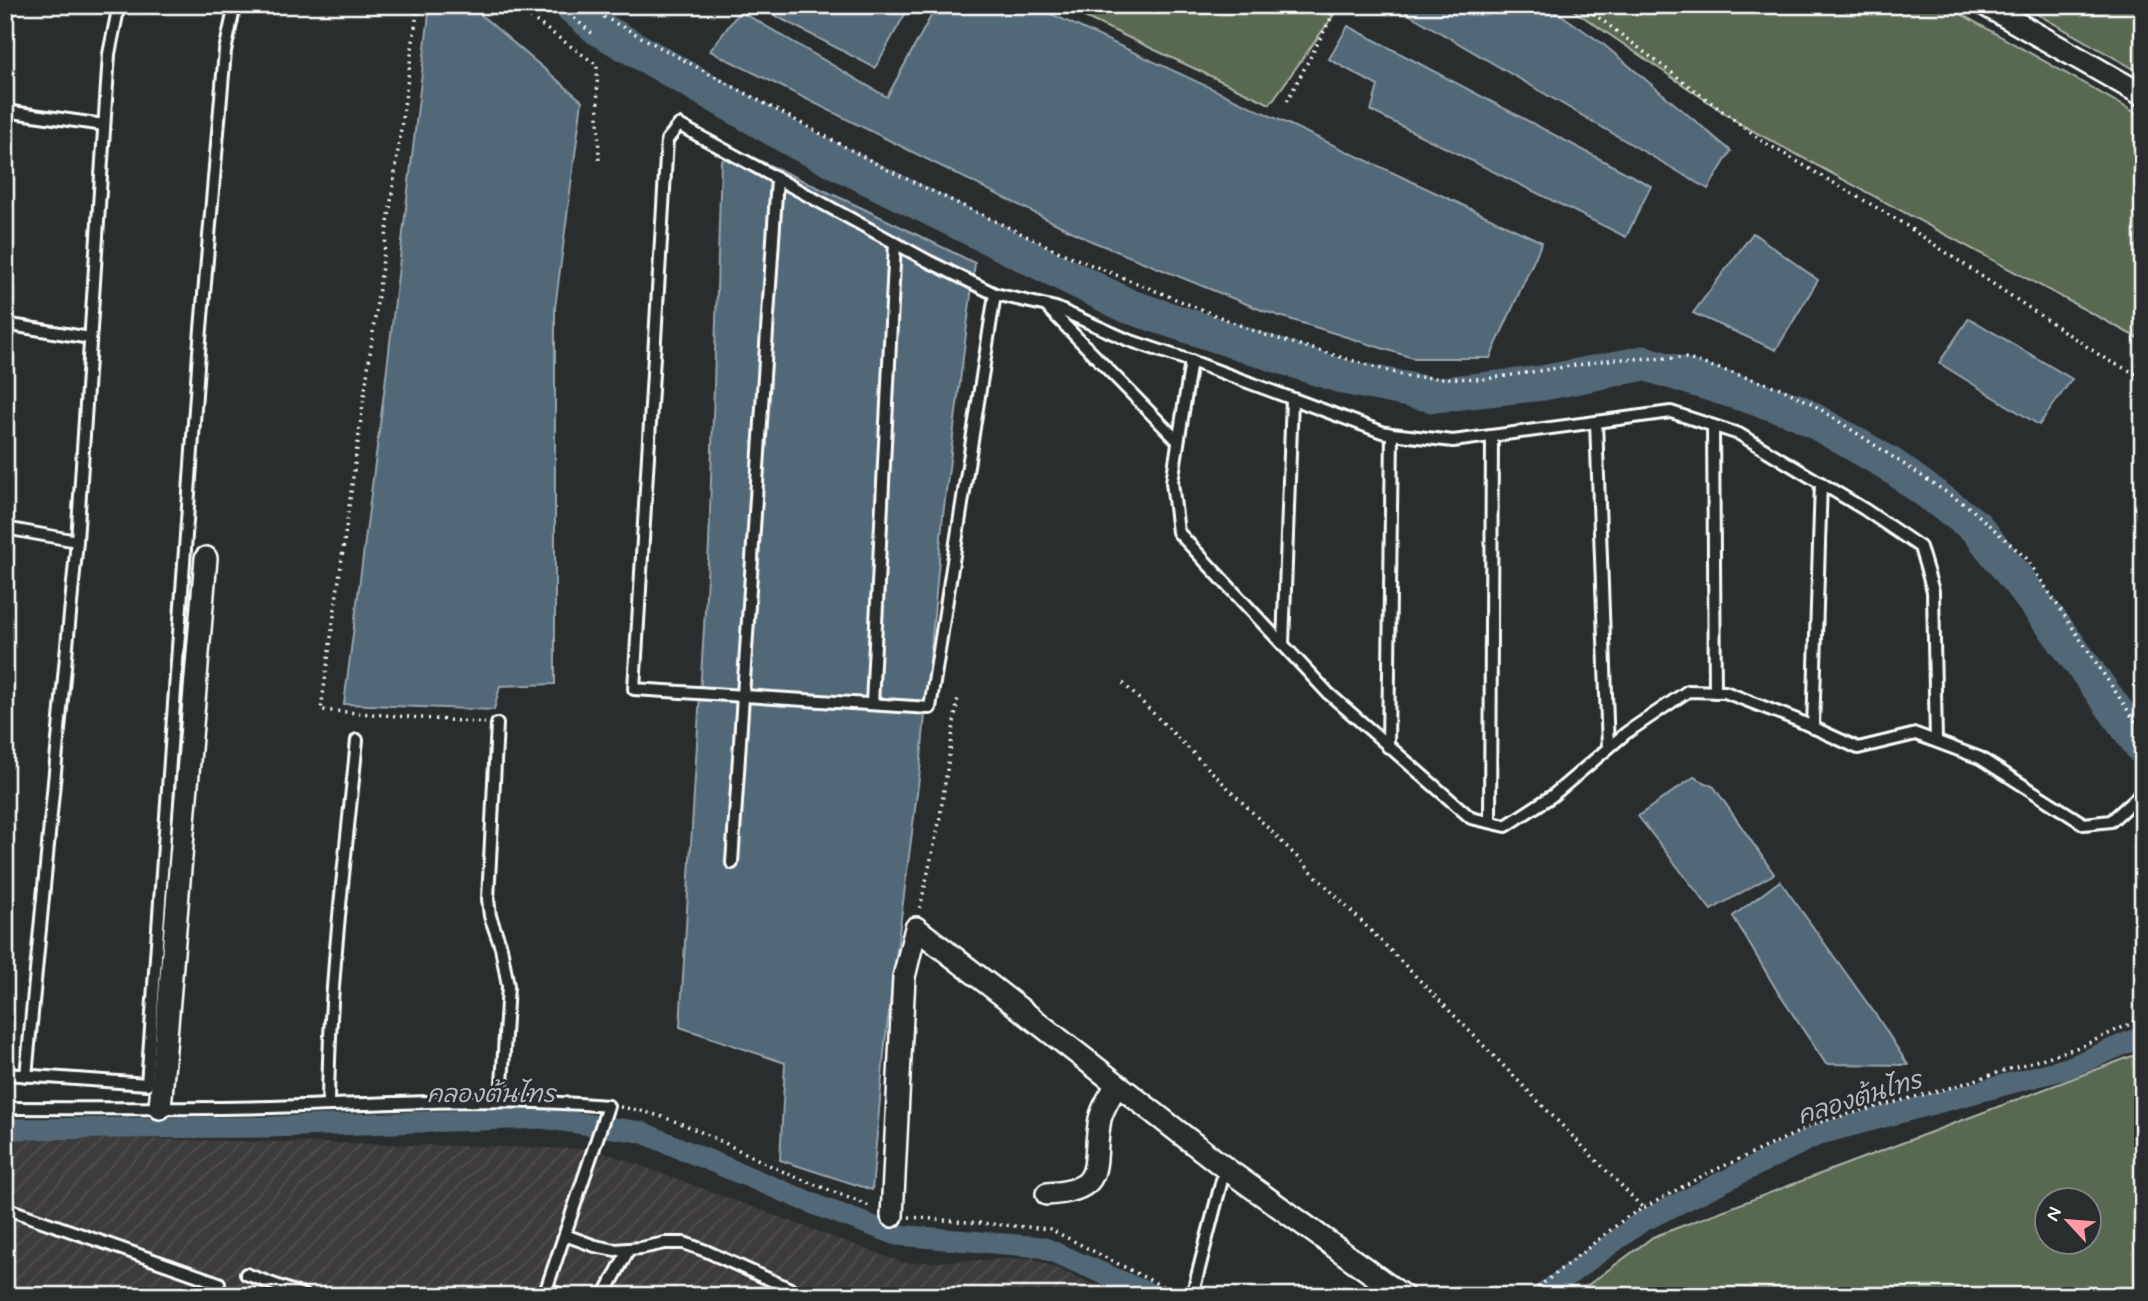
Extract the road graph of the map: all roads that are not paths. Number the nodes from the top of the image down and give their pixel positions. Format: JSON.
{"nodes":[{"id":1,"x":119,"y":5,"type":"edge"},
{"id":2,"x":235,"y":5,"type":"edge"},
{"id":3,"x":1985,"y":5,"type":"edge"},
{"id":4,"x":2143,"y":95,"type":"edge"},
{"id":5,"x":5,"y":111,"type":"edge"},
{"id":6,"x":104,"y":125,"type":"junction"},
{"id":7,"x":777,"y":179,"type":"junction"},
{"id":8,"x":895,"y":243,"type":"junction"},
{"id":9,"x":995,"y":294,"type":"junction"},
{"id":10,"x":1045,"y":306,"type":"junction"},
{"id":11,"x":5,"y":324,"type":"edge"},
{"id":12,"x":90,"y":338,"type":"junction"},
{"id":13,"x":1191,"y":361,"type":"junction"},
{"id":14,"x":1292,"y":399,"type":"junction"},
{"id":15,"x":1596,"y":422,"type":"junction"},
{"id":16,"x":1713,"y":426,"type":"junction"},
{"id":17,"x":1392,"y":434,"type":"junction"},
{"id":18,"x":1492,"y":436,"type":"junction"},
{"id":19,"x":1178,"y":441,"type":"junction"},
{"id":20,"x":1821,"y":483,"type":"junction"},
{"id":21,"x":5,"y":528,"type":"edge"},
{"id":22,"x":76,"y":541,"type":"junction"},
{"id":23,"x":206,"y":558,"type":"dead end"},
{"id":24,"x":1283,"y":644,"type":"junction"},
{"id":25,"x":1715,"y":692,"type":"junction"},
{"id":26,"x":743,"y":696,"type":"junction"},
{"id":27,"x":872,"y":704,"type":"junction"},
{"id":28,"x":497,"y":724,"type":"road end"},
{"id":29,"x":1814,"y":728,"type":"junction"},
{"id":30,"x":357,"y":740,"type":"dead end"},
{"id":31,"x":1936,"y":741,"type":"junction"},
{"id":32,"x":1388,"y":747,"type":"junction"},
{"id":33,"x":1608,"y":748,"type":"junction"},
{"id":34,"x":2143,"y":792,"type":"edge"},
{"id":35,"x":1490,"y":822,"type":"junction"},
{"id":36,"x":732,"y":863,"type":"dead end"},
{"id":37,"x":5,"y":1074,"type":"edge"},
{"id":38,"x":26,"y":1076,"type":"junction"},
{"id":39,"x":1117,"y":1085,"type":"junction"},
{"id":40,"x":501,"y":1101,"type":"junction"},
{"id":41,"x":328,"y":1105,"type":"junction"},
{"id":42,"x":5,"y":1108,"type":"edge"},
{"id":43,"x":160,"y":1108,"type":"junction"},
{"id":44,"x":1225,"y":1168,"type":"junction"},
{"id":45,"x":1047,"y":1194,"type":"dead end"},
{"id":46,"x":5,"y":1208,"type":"edge"},
{"id":47,"x":892,"y":1216,"type":"road end"},
{"id":48,"x":565,"y":1235,"type":"junction"},
{"id":49,"x":629,"y":1249,"type":"junction"},
{"id":50,"x":246,"y":1274,"type":"dead end"},
{"id":51,"x":219,"y":1283,"type":"dead end"},
{"id":52,"x":545,"y":1292,"type":"edge"},
{"id":53,"x":305,"y":1296,"type":"edge"},
{"id":54,"x":564,"y":1296,"type":"edge"},
{"id":55,"x":604,"y":1296,"type":"edge"},
{"id":56,"x":806,"y":1296,"type":"edge"},
{"id":57,"x":1192,"y":1296,"type":"edge"},
{"id":58,"x":1403,"y":1296,"type":"edge"}],
"edges":[{"from":1,"to":6,"type":"lane"},
{"from":2,"to":38,"type":"lane"},
{"from":3,"to":4,"type":"street"},
{"from":5,"to":6,"type":"lane"},
{"from":6,"to":12,"type":"lane"},
{"from":7,"to":8,"type":"lane"},
{"from":7,"to":26,"type":"lane"},
{"from":7,"to":26,"type":"lane"},
{"from":8,"to":9,"type":"lane"},
{"from":8,"to":27,"type":"lane"},
{"from":9,"to":10,"type":"lane"},
{"from":9,"to":27,"type":"lane"},
{"from":10,"to":13,"type":"lane"},
{"from":10,"to":19,"type":"lane"},
{"from":11,"to":12,"type":"lane"},
{"from":12,"to":22,"type":"lane"},
{"from":13,"to":14,"type":"lane"},
{"from":13,"to":19,"type":"lane"},
{"from":14,"to":17,"type":"lane"},
{"from":14,"to":24,"type":"lane"},
{"from":15,"to":16,"type":"lane"},
{"from":15,"to":18,"type":"lane"},
{"from":15,"to":33,"type":"lane"},
{"from":16,"to":20,"type":"lane"},
{"from":16,"to":25,"type":"lane"},
{"from":17,"to":18,"type":"lane"},
{"from":17,"to":32,"type":"lane"},
{"from":18,"to":35,"type":"lane"},
{"from":19,"to":24,"type":"lane"},
{"from":20,"to":29,"type":"lane"},
{"from":20,"to":31,"type":"lane"},
{"from":21,"to":22,"type":"lane"},
{"from":22,"to":38,"type":"lane"},
{"from":23,"to":43,"type":"street"},
{"from":24,"to":32,"type":"lane"},
{"from":25,"to":29,"type":"lane"},
{"from":25,"to":33,"type":"lane"},
{"from":26,"to":27,"type":"lane"},
{"from":26,"to":36,"type":"lane"},
{"from":28,"to":40,"type":"lane"},
{"from":29,"to":31,"type":"lane"},
{"from":30,"to":41,"type":"lane"},
{"from":31,"to":34,"type":"lane"},
{"from":32,"to":35,"type":"lane"},
{"from":33,"to":35,"type":"lane"},
{"from":37,"to":38,"type":"lane"},
{"from":39,"to":44,"type":"street"},
{"from":39,"to":45,"type":"street"},
{"from":39,"to":47,"type":"street"},
{"from":40,"to":41,"type":"lane"},
{"from":40,"to":48,"type":"lane"},
{"from":41,"to":43,"type":"lane"},
{"from":42,"to":43,"type":"lane"},
{"from":44,"to":57,"type":"lane"},
{"from":44,"to":58,"type":"street"},
{"from":46,"to":51,"type":"lane"},
{"from":48,"to":49,"type":"lane"},
{"from":48,"to":52,"type":"lane"},
{"from":49,"to":55,"type":"lane"},
{"from":49,"to":56,"type":"lane"},
{"from":50,"to":53,"type":"lane"},
{"from":52,"to":54,"type":"lane"}]}
